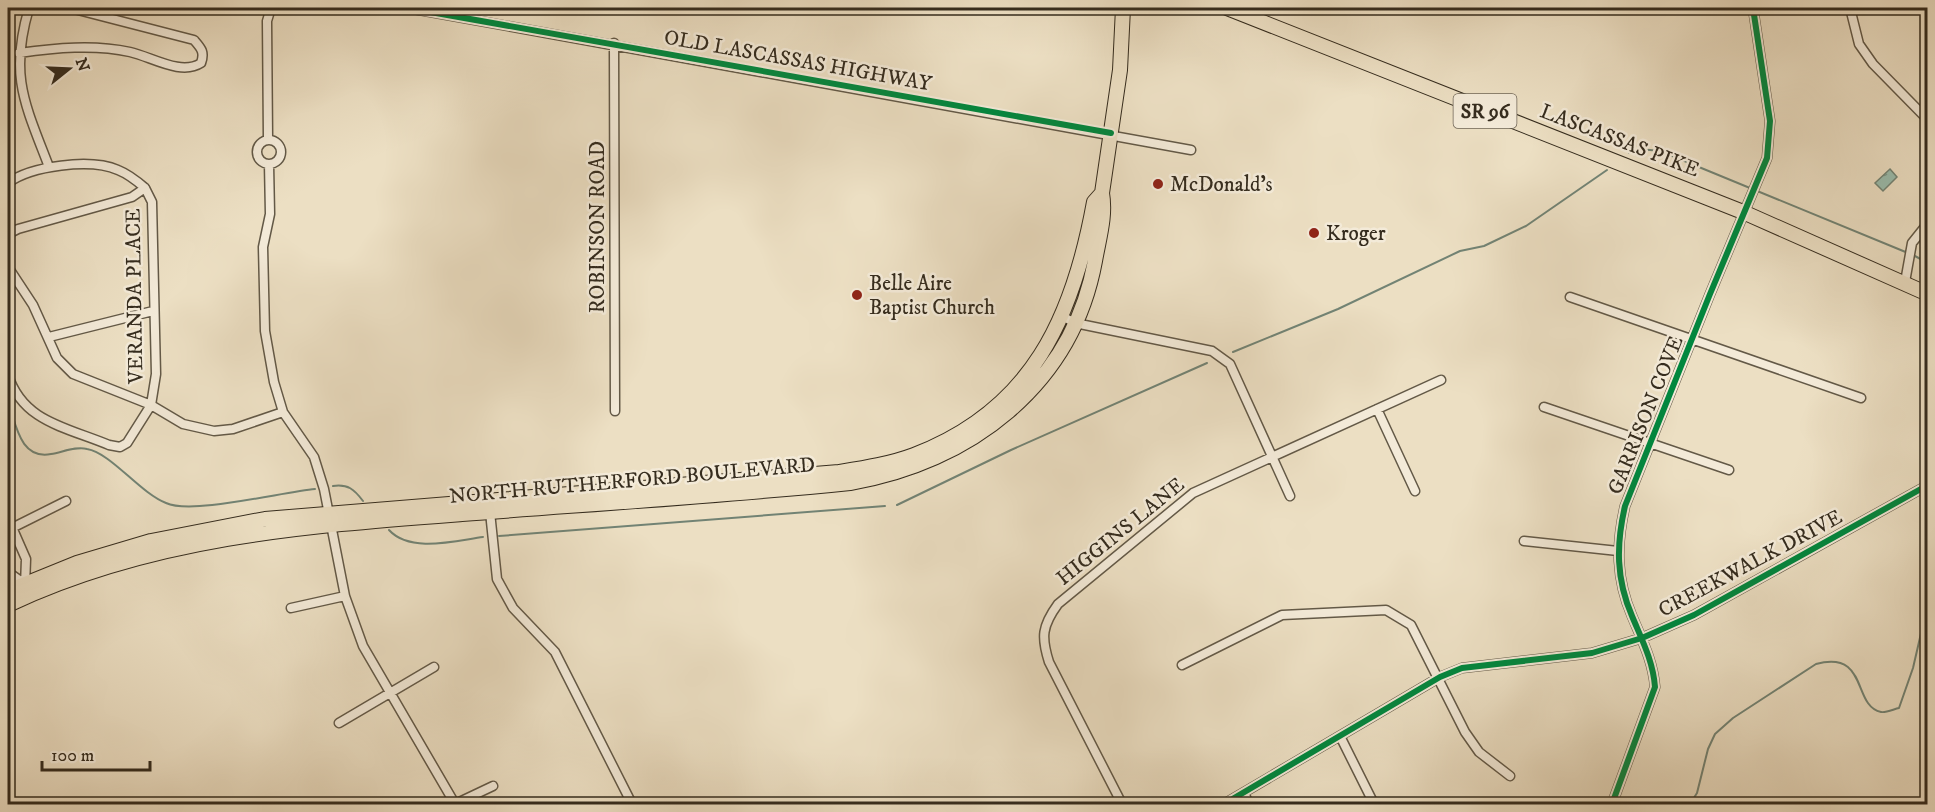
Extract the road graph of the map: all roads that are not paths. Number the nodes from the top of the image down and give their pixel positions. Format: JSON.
{"nodes":[{"id":1,"x":29,"y":8,"type":"edge"},
{"id":2,"x":70,"y":8,"type":"edge"},
{"id":3,"x":271,"y":8,"type":"edge"},
{"id":4,"x":408,"y":8,"type":"edge"},
{"id":5,"x":1123,"y":8,"type":"edge"},
{"id":6,"x":1227,"y":8,"type":"edge"},
{"id":7,"x":1753,"y":8,"type":"edge"},
{"id":8,"x":1850,"y":8,"type":"edge"},
{"id":9,"x":614,"y":43,"type":"junction"},
{"id":10,"x":19,"y":53,"type":"junction"},
{"id":11,"x":1926,"y":114,"type":"edge"},
{"id":12,"x":1111,"y":133,"type":"junction"},
{"id":13,"x":268,"y":139,"type":"junction"},
{"id":14,"x":1191,"y":150,"type":"dead end"},
{"id":15,"x":269,"y":164,"type":"junction"},
{"id":16,"x":49,"y":167,"type":"junction"},
{"id":17,"x":8,"y":183,"type":"edge"},
{"id":18,"x":145,"y":188,"type":"junction"},
{"id":19,"x":1743,"y":212,"type":"junction"},
{"id":20,"x":1928,"y":223,"type":"edge"},
{"id":21,"x":8,"y":234,"type":"edge"},
{"id":22,"x":8,"y":267,"type":"edge"},
{"id":23,"x":1905,"y":282,"type":"junction"},
{"id":24,"x":1928,"y":294,"type":"edge"},
{"id":25,"x":1570,"y":297,"type":"dead end"},
{"id":26,"x":153,"y":311,"type":"junction"},
{"id":27,"x":1069,"y":320,"type":"junction"},
{"id":28,"x":49,"y":338,"type":"junction"},
{"id":29,"x":1693,"y":338,"type":"junction"},
{"id":30,"x":8,"y":375,"type":"edge"},
{"id":31,"x":1441,"y":380,"type":"dead end"},
{"id":32,"x":1862,"y":398,"type":"dead end"},
{"id":33,"x":152,"y":405,"type":"junction"},
{"id":34,"x":1544,"y":407,"type":"dead end"},
{"id":35,"x":1377,"y":409,"type":"junction"},
{"id":36,"x":615,"y":411,"type":"dead end"},
{"id":37,"x":283,"y":412,"type":"junction"},
{"id":38,"x":1652,"y":442,"type":"junction"},
{"id":39,"x":1273,"y":456,"type":"junction"},
{"id":40,"x":1729,"y":470,"type":"dead end"},
{"id":41,"x":1928,"y":485,"type":"edge"},
{"id":42,"x":1414,"y":491,"type":"dead end"},
{"id":43,"x":1290,"y":496,"type":"dead end"},
{"id":44,"x":66,"y":501,"type":"dead end"},
{"id":45,"x":490,"y":512,"type":"junction"},
{"id":46,"x":329,"y":518,"type":"junction"},
{"id":47,"x":8,"y":519,"type":"edge"},
{"id":48,"x":10,"y":529,"type":"edge"},
{"id":49,"x":1524,"y":541,"type":"dead end"},
{"id":50,"x":1618,"y":551,"type":"junction"},
{"id":51,"x":8,"y":572,"type":"edge"},
{"id":52,"x":26,"y":590,"type":"junction"},
{"id":53,"x":8,"y":591,"type":"edge"},
{"id":54,"x":345,"y":596,"type":"junction"},
{"id":55,"x":8,"y":605,"type":"edge"},
{"id":56,"x":291,"y":608,"type":"dead end"},
{"id":57,"x":1642,"y":638,"type":"junction"},
{"id":58,"x":1182,"y":665,"type":"dead end"},
{"id":59,"x":434,"y":667,"type":"dead end"},
{"id":60,"x":1440,"y":677,"type":"junction"},
{"id":61,"x":389,"y":694,"type":"junction"},
{"id":62,"x":339,"y":723,"type":"dead end"},
{"id":63,"x":1340,"y":736,"type":"junction"},
{"id":64,"x":1510,"y":776,"type":"dead end"},
{"id":65,"x":492,"y":786,"type":"dead end"},
{"id":66,"x":1244,"y":793,"type":"junction"},
{"id":67,"x":455,"y":804,"type":"edge"},
{"id":68,"x":632,"y":804,"type":"edge"},
{"id":69,"x":1122,"y":804,"type":"edge"},
{"id":70,"x":1224,"y":804,"type":"edge"},
{"id":71,"x":1249,"y":804,"type":"edge"},
{"id":72,"x":1374,"y":804,"type":"edge"},
{"id":73,"x":1612,"y":804,"type":"edge"}],
"edges":[{"from":1,"to":10,"type":"street"},
{"from":2,"to":10,"type":"street"},
{"from":3,"to":13,"type":"street"},
{"from":4,"to":9,"type":"street","name":"OLD LASCASSAS HIGHWAY"},
{"from":5,"to":12,"type":"main road","name":"NORTH RUTHERFORD BOULEVARD"},
{"from":6,"to":19,"type":"main road","name":"LASCASSAS PIKE","number":"SR 96"},
{"from":7,"to":19,"type":"street","name":"GARRISON COVE"},
{"from":8,"to":11,"type":"street"},
{"from":9,"to":12,"type":"street","name":"OLD LASCASSAS HIGHWAY"},
{"from":9,"to":36,"type":"street","name":"ROBINSON ROAD"},
{"from":10,"to":16,"type":"street"},
{"from":12,"to":14,"type":"street","name":"OLD LASCASSAS HIGHWAY"},
{"from":12,"to":27,"type":"main road","name":"NORTH RUTHERFORD BOULEVARD"},
{"from":13,"to":15,"type":"street"},
{"from":13,"to":15,"type":"street"},
{"from":15,"to":37,"type":"street"},
{"from":16,"to":17,"type":"street"},
{"from":16,"to":18,"type":"street"},
{"from":18,"to":21,"type":"street"},
{"from":18,"to":26,"type":"street","name":"VERANDA PLACE"},
{"from":19,"to":23,"type":"main road","name":"LASCASSAS PIKE","number":"SR 96"},
{"from":19,"to":29,"type":"street","name":"GARRISON COVE"},
{"from":20,"to":23,"type":"street"},
{"from":22,"to":28,"type":"street"},
{"from":23,"to":24,"type":"main road","name":"LASCASSAS PIKE","number":"SR 96"},
{"from":25,"to":29,"type":"street"},
{"from":26,"to":28,"type":"street"},
{"from":26,"to":33,"type":"street","name":"VERANDA PLACE"},
{"from":27,"to":39,"type":"street"},
{"from":27,"to":45,"type":"main road","name":"NORTH RUTHERFORD BOULEVARD"},
{"from":27,"to":46,"type":"main road","name":"NORTH RUTHERFORD BOULEVARD"},
{"from":28,"to":33,"type":"street"},
{"from":29,"to":32,"type":"street"},
{"from":29,"to":38,"type":"street","name":"GARRISON COVE"},
{"from":30,"to":33,"type":"street"},
{"from":31,"to":35,"type":"street","name":"HIGGINS LANE"},
{"from":33,"to":37,"type":"street"},
{"from":34,"to":38,"type":"street"},
{"from":35,"to":39,"type":"street","name":"HIGGINS LANE"},
{"from":35,"to":42,"type":"street"},
{"from":37,"to":46,"type":"street"},
{"from":38,"to":40,"type":"street"},
{"from":38,"to":50,"type":"street","name":"GARRISON COVE"},
{"from":39,"to":43,"type":"street"},
{"from":39,"to":69,"type":"street","name":"HIGGINS LANE"},
{"from":41,"to":57,"type":"street","name":"CREEKWALK DRIVE"},
{"from":44,"to":48,"type":"street"},
{"from":45,"to":46,"type":"main road","name":"NORTH RUTHERFORD BOULEVARD"},
{"from":45,"to":68,"type":"street"},
{"from":46,"to":52,"type":"main road","name":"NORTH RUTHERFORD BOULEVARD"},
{"from":46,"to":54,"type":"street"},
{"from":47,"to":48,"type":"street"},
{"from":48,"to":52,"type":"street"},
{"from":49,"to":50,"type":"street"},
{"from":50,"to":57,"type":"street","name":"GARRISON COVE"},
{"from":51,"to":52,"type":"street"},
{"from":52,"to":53,"type":"main road","name":"NORTH RUTHERFORD BOULEVARD"},
{"from":52,"to":55,"type":"main road","name":"NORTH RUTHERFORD BOULEVARD"},
{"from":54,"to":56,"type":"street"},
{"from":54,"to":61,"type":"street"},
{"from":57,"to":60,"type":"street","name":"CREEKWALK DRIVE"},
{"from":57,"to":73,"type":"street","name":"GARRISON COVE"},
{"from":58,"to":60,"type":"street"},
{"from":59,"to":61,"type":"street"},
{"from":60,"to":63,"type":"street","name":"CREEKWALK DRIVE"},
{"from":60,"to":64,"type":"street"},
{"from":61,"to":62,"type":"street"},
{"from":61,"to":67,"type":"street"},
{"from":63,"to":66,"type":"street","name":"CREEKWALK DRIVE"},
{"from":63,"to":72,"type":"street"},
{"from":65,"to":67,"type":"street"},
{"from":66,"to":70,"type":"street","name":"CREEKWALK DRIVE"},
{"from":66,"to":71,"type":"street"}]}
